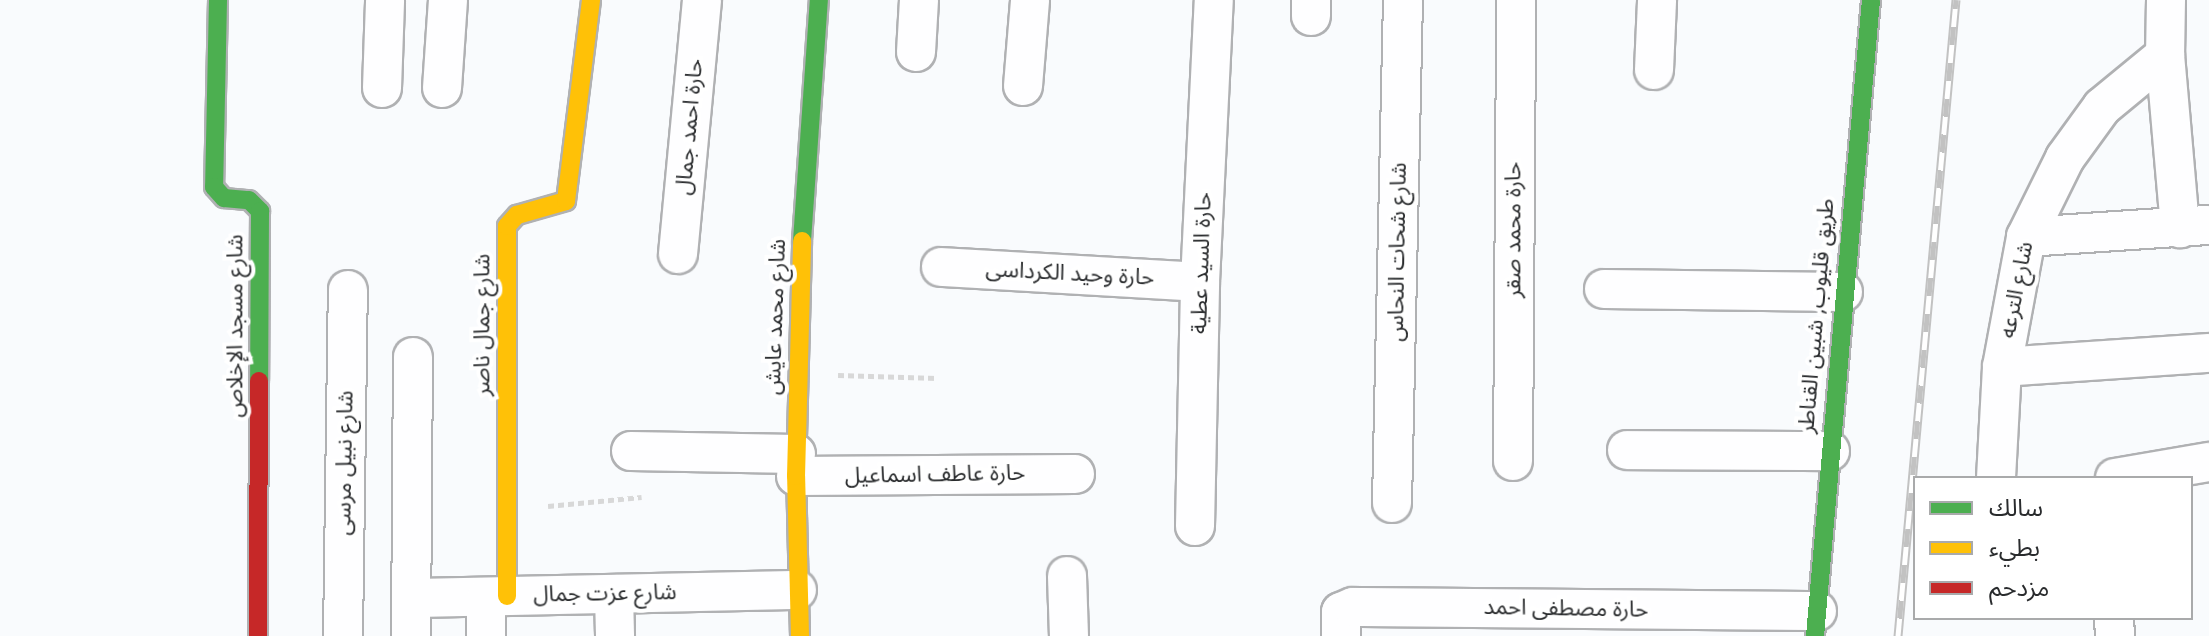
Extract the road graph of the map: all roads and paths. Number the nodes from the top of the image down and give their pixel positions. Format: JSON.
{"nodes":[{"id":1,"x":218,"y":0,"type":"edge"},
{"id":2,"x":385,"y":0,"type":"edge"},
{"id":3,"x":448,"y":0,"type":"edge"},
{"id":4,"x":591,"y":0,"type":"edge"},
{"id":5,"x":702,"y":0,"type":"edge"},
{"id":6,"x":819,"y":0,"type":"edge"},
{"id":7,"x":919,"y":0,"type":"edge"},
{"id":8,"x":1030,"y":0,"type":"edge"},
{"id":9,"x":1214,"y":0,"type":"edge"},
{"id":10,"x":1403,"y":0,"type":"edge"},
{"id":11,"x":1516,"y":0,"type":"edge"},
{"id":12,"x":1657,"y":0,"type":"edge"},
{"id":13,"x":1871,"y":0,"type":"edge"},
{"id":14,"x":2166,"y":0,"type":"edge"},
{"id":15,"x":916,"y":52,"type":"dead end"},
{"id":16,"x":2165,"y":55,"type":"junction"},
{"id":17,"x":1654,"y":70,"type":"dead end"},
{"id":18,"x":1023,"y":86,"type":"dead end"},
{"id":19,"x":382,"y":88,"type":"dead end"},
{"id":20,"x":442,"y":88,"type":"dead end"},
{"id":21,"x":2194,"y":226,"type":"edge"},
{"id":22,"x":2026,"y":237,"type":"junction"},
{"id":23,"x":678,"y":254,"type":"dead end"},
{"id":24,"x":941,"y":267,"type":"dead end"},
{"id":25,"x":1200,"y":282,"type":"junction"},
{"id":26,"x":1604,"y":289,"type":"dead end"},
{"id":27,"x":348,"y":290,"type":"dead end"},
{"id":28,"x":1843,"y":292,"type":"junction"},
{"id":29,"x":2209,"y":353,"type":"edge"},
{"id":30,"x":413,"y":357,"type":"dead end"},
{"id":31,"x":2002,"y":367,"type":"junction"},
{"id":32,"x":798,"y":373,"type":"junction"},
{"id":33,"x":937,"y":378,"type":"dead end"},
{"id":34,"x":1627,"y":450,"type":"dead end"},
{"id":35,"x":631,"y":451,"type":"dead end"},
{"id":36,"x":1830,"y":451,"type":"junction"},
{"id":37,"x":1513,"y":461,"type":"dead end"},
{"id":38,"x":2209,"y":462,"type":"edge"},
{"id":39,"x":796,"y":465,"type":"junction"},
{"id":40,"x":1075,"y":474,"type":"dead end"},
{"id":41,"x":1996,"y":476,"type":"edge"},
{"id":42,"x":2127,"y":476,"type":"edge"},
{"id":43,"x":642,"y":497,"type":"dead end"},
{"id":44,"x":1392,"y":503,"type":"dead end"},
{"id":45,"x":507,"y":509,"type":"junction"},
{"id":46,"x":1195,"y":526,"type":"dead end"},
{"id":47,"x":1067,"y":576,"type":"dead end"},
{"id":48,"x":797,"y":590,"type":"junction"},
{"id":49,"x":614,"y":594,"type":"junction"},
{"id":50,"x":497,"y":597,"type":"junction"},
{"id":51,"x":412,"y":598,"type":"junction"},
{"id":52,"x":1816,"y":623,"type":"edge"},
{"id":53,"x":258,"y":636,"type":"edge"},
{"id":54,"x":343,"y":636,"type":"edge"},
{"id":55,"x":411,"y":636,"type":"edge"},
{"id":56,"x":486,"y":636,"type":"edge"},
{"id":57,"x":615,"y":636,"type":"edge"},
{"id":58,"x":800,"y":636,"type":"edge"},
{"id":59,"x":1069,"y":636,"type":"edge"},
{"id":60,"x":1341,"y":636,"type":"edge"}],
"edges":[{"from":1,"to":53,"type":"street","name":"شارع مسجد الإخلاص"},
{"from":2,"to":19,"type":"street"},
{"from":3,"to":20,"type":"street"},
{"from":4,"to":45,"type":"street","name":"شارع جمال ناصر"},
{"from":5,"to":23,"type":"street","name":"حارة احمد جمال"},
{"from":6,"to":32,"type":"street","name":"شارع محمد عايش"},
{"from":7,"to":15,"type":"street"},
{"from":8,"to":18,"type":"street"},
{"from":9,"to":25,"type":"street","name":"حارة السيد عطية"},
{"from":10,"to":44,"type":"street","name":"شارع شحات النحاس"},
{"from":11,"to":37,"type":"street","name":"حارة محمد صقر"},
{"from":12,"to":17,"type":"street"},
{"from":13,"to":28,"type":"street","name":"طريق قليوب, شبين القناطر"},
{"from":14,"to":16,"type":"street"},
{"from":16,"to":21,"type":"street"},
{"from":16,"to":22,"type":"street","name":"شارع الترعه"},
{"from":21,"to":22,"type":"street"},
{"from":22,"to":31,"type":"street","name":"شارع الترعه"},
{"from":24,"to":25,"type":"street","name":"حارة وحيد الكرداسى"},
{"from":25,"to":46,"type":"street","name":"حارة السيد عطية"},
{"from":26,"to":28,"type":"street"},
{"from":27,"to":54,"type":"street","name":"شارع نبيل مرسى"},
{"from":28,"to":36,"type":"street","name":"طريق قليوب, شبين القناطر"},
{"from":29,"to":31,"type":"street"},
{"from":30,"to":51,"type":"street"},
{"from":31,"to":41,"type":"street","name":"شارع الترعه"},
{"from":32,"to":33,"type":"path"},
{"from":32,"to":39,"type":"street","name":"شارع محمد عايش"},
{"from":34,"to":36,"type":"street"},
{"from":35,"to":39,"type":"street","name":"حارة عاطف اسماعيل"},
{"from":36,"to":52,"type":"street","name":"طريق قليوب, شبين القناطر"},
{"from":38,"to":42,"type":"street"},
{"from":39,"to":40,"type":"street","name":"حارة عاطف اسماعيل"},
{"from":39,"to":48,"type":"street","name":"شارع محمد عايش"},
{"from":43,"to":45,"type":"path"},
{"from":45,"to":50,"type":"street","name":"شارع جمال ناصر"},
{"from":47,"to":59,"type":"street"},
{"from":48,"to":49,"type":"street","name":"شارع عزت جمال"},
{"from":48,"to":58,"type":"street","name":"شارع محمد عايش"},
{"from":49,"to":50,"type":"street","name":"شارع عزت جمال"},
{"from":49,"to":57,"type":"street"},
{"from":50,"to":51,"type":"street","name":"شارع عزت جمال"},
{"from":50,"to":56,"type":"street"},
{"from":51,"to":55,"type":"street"},
{"from":52,"to":60,"type":"street","name":"حارة مصطفى احمد"}]}
